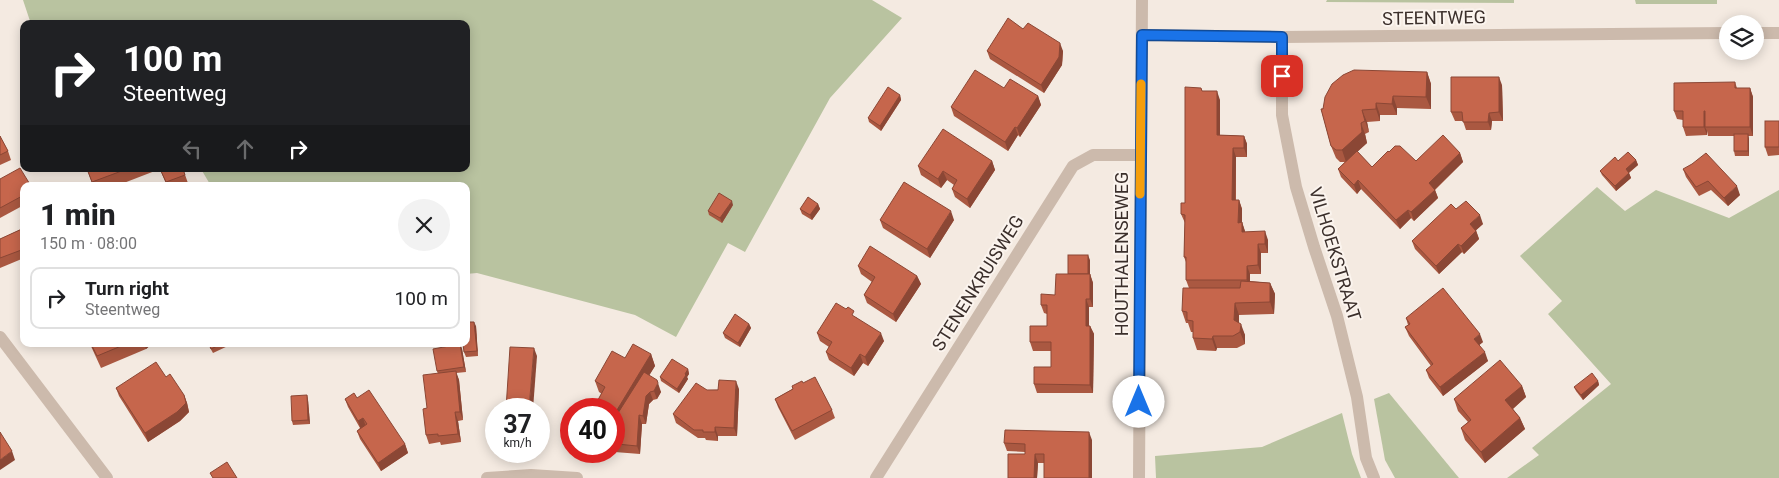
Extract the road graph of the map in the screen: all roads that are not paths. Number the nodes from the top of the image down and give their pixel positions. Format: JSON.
{"nodes":[{"id":1,"x":1142,"y":0,"type":"edge"},
{"id":2,"x":1719,"y":33,"type":"edge"},
{"id":3,"x":1764,"y":33,"type":"edge"},
{"id":4,"x":1779,"y":33,"type":"edge"},
{"id":5,"x":1142,"y":35,"type":"junction"},
{"id":6,"x":1282,"y":37,"type":"junction"},
{"id":7,"x":1140,"y":154,"type":"junction"},
{"id":8,"x":0,"y":338,"type":"edge"},
{"id":9,"x":106,"y":478,"type":"edge"},
{"id":10,"x":487,"y":478,"type":"edge"},
{"id":11,"x":577,"y":478,"type":"edge"},
{"id":12,"x":876,"y":478,"type":"edge"},
{"id":13,"x":1139,"y":478,"type":"edge"},
{"id":14,"x":1374,"y":478,"type":"edge"}],
"edges":[{"from":1,"to":5,"type":"street","name":"HOUTHALENSEWEG"},
{"from":2,"to":6,"type":"street","name":"STEENTWEG"},
{"from":3,"to":4,"type":"street"},
{"from":5,"to":6,"type":"street","name":"STEENTWEG"},
{"from":5,"to":7,"type":"street","name":"HOUTHALENSEWEG"},
{"from":6,"to":14,"type":"street","name":"VILHOEKSTRAAT"},
{"from":7,"to":12,"type":"street","name":"STENENKRUISWEG"},
{"from":7,"to":13,"type":"street","name":"HOUTHALENSEWEG"},
{"from":8,"to":9,"type":"street"},
{"from":10,"to":11,"type":"street"}]}
